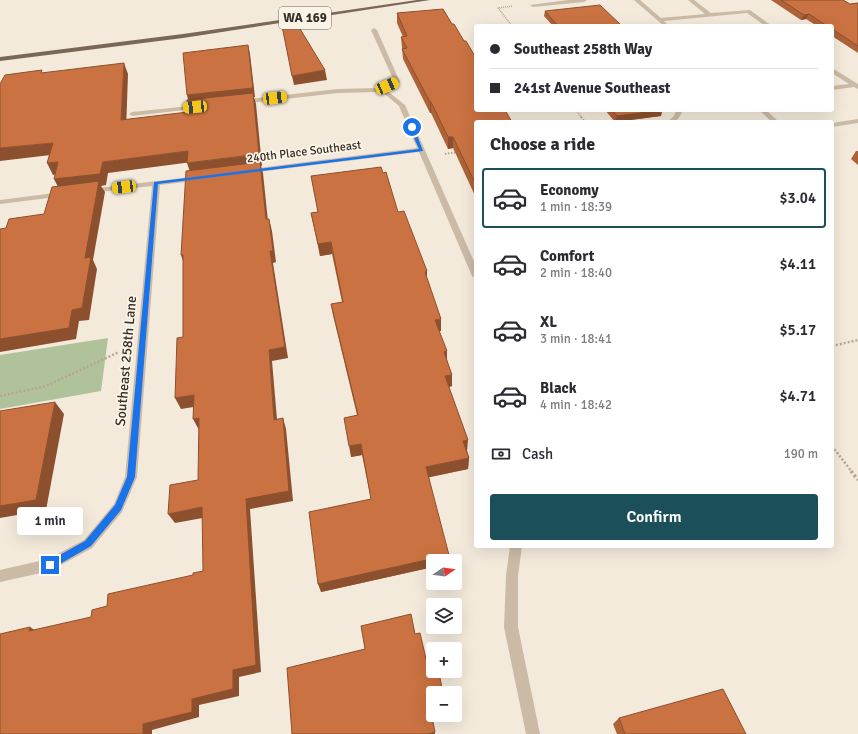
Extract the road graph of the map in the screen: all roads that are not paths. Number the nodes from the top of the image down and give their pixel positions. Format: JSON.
{"nodes":[{"id":1,"x":427,"y":0,"type":"edge"},
{"id":2,"x":584,"y":0,"type":"edge"},
{"id":3,"x":637,"y":0,"type":"edge"},
{"id":4,"x":691,"y":0,"type":"edge"},
{"id":5,"x":533,"y":5,"type":"road end"},
{"id":6,"x":710,"y":15,"type":"junction"},
{"id":7,"x":660,"y":20,"type":"junction"},
{"id":8,"x":665,"y":24,"type":"edge"},
{"id":9,"x":766,"y":24,"type":"edge"},
{"id":10,"x":374,"y":30,"type":"dead end"},
{"id":11,"x":0,"y":59,"type":"edge"},
{"id":12,"x":834,"y":71,"type":"edge"},
{"id":13,"x":857,"y":86,"type":"edge"},
{"id":14,"x":834,"y":88,"type":"edge"},
{"id":15,"x":377,"y":90,"type":"junction"},
{"id":16,"x":235,"y":102,"type":"edge"},
{"id":17,"x":203,"y":106,"type":"edge"},
{"id":18,"x":679,"y":112,"type":"edge"},
{"id":19,"x":764,"y":112,"type":"edge"},
{"id":20,"x":132,"y":114,"type":"dead end"},
{"id":21,"x":673,"y":120,"type":"edge"},
{"id":22,"x":774,"y":120,"type":"edge"},
{"id":23,"x":858,"y":121,"type":"edge"},
{"id":24,"x":834,"y":125,"type":"edge"},
{"id":25,"x":423,"y":153,"type":"junction"},
{"id":26,"x":242,"y":172,"type":"edge"},
{"id":27,"x":210,"y":176,"type":"edge"},
{"id":28,"x":156,"y":183,"type":"junction"},
{"id":29,"x":86,"y":192,"type":"edge"},
{"id":30,"x":70,"y":194,"type":"edge"},
{"id":31,"x":0,"y":202,"type":"edge"},
{"id":32,"x":474,"y":271,"type":"edge"},
{"id":33,"x":516,"y":548,"type":"edge"},
{"id":34,"x":0,"y":576,"type":"edge"},
{"id":35,"x":533,"y":734,"type":"edge"}],
"edges":[{"from":1,"to":11,"type":"main road","number":"WA 169"},
{"from":2,"to":5,"type":"street"},
{"from":3,"to":7,"type":"street"},
{"from":4,"to":6,"type":"street"},
{"from":6,"to":7,"type":"street"},
{"from":6,"to":9,"type":"street"},
{"from":7,"to":8,"type":"street"},
{"from":10,"to":15,"type":"street"},
{"from":12,"to":13,"type":"street"},
{"from":13,"to":14,"type":"street"},
{"from":15,"to":16,"type":"street"},
{"from":15,"to":25,"type":"street"},
{"from":17,"to":20,"type":"street"},
{"from":18,"to":21,"type":"street"},
{"from":19,"to":22,"type":"street"},
{"from":23,"to":24,"type":"street"},
{"from":25,"to":26,"type":"street","name":"240th Place Southeast"},
{"from":25,"to":32,"type":"street"},
{"from":27,"to":28,"type":"street"},
{"from":28,"to":29,"type":"street"},
{"from":28,"to":34,"type":"street","name":"Southeast 258th Lane"},
{"from":30,"to":31,"type":"street"},
{"from":33,"to":35,"type":"street"}]}
